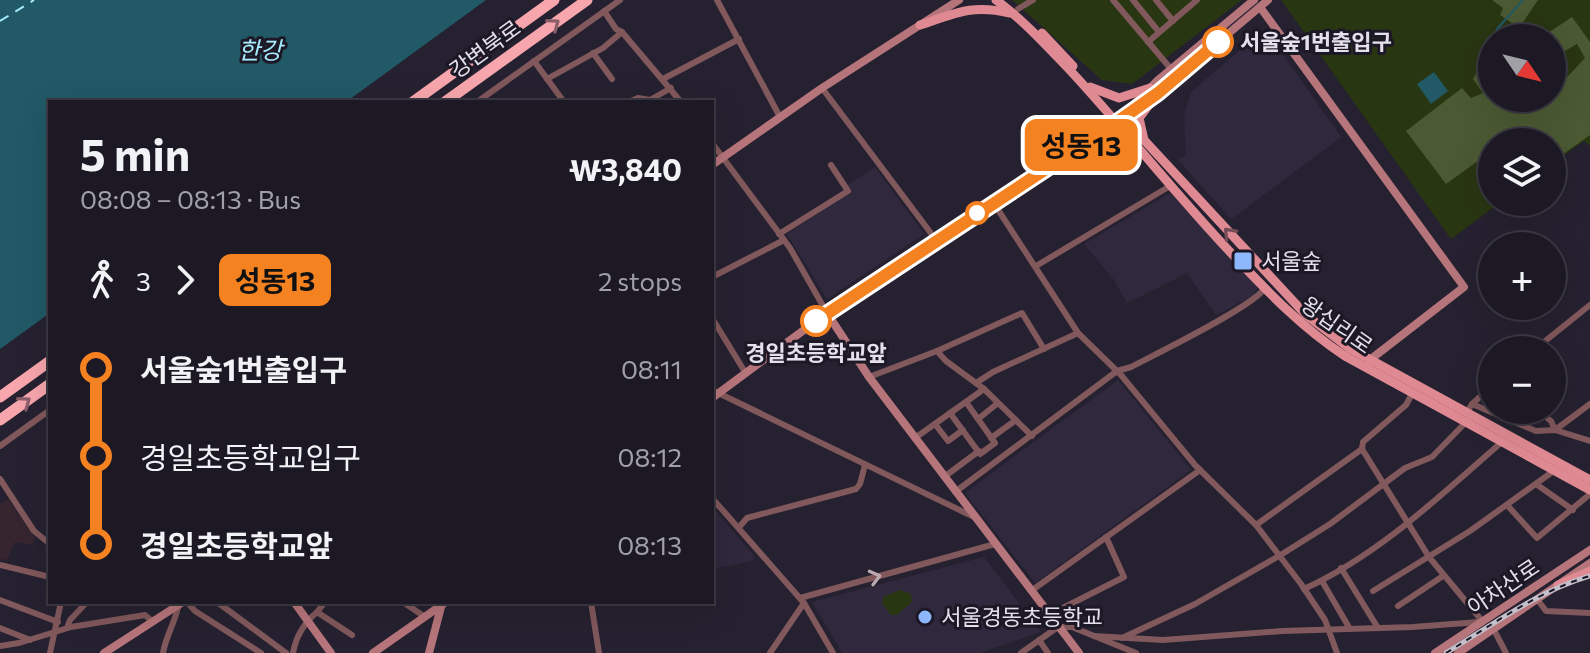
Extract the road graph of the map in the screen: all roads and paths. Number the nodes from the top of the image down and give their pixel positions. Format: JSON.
{"nodes":[{"id":1,"x":554,"y":0,"type":"edge"},
{"id":2,"x":587,"y":0,"type":"edge"},
{"id":3,"x":620,"y":0,"type":"edge"},
{"id":4,"x":717,"y":0,"type":"edge"},
{"id":5,"x":952,"y":0,"type":"edge"},
{"id":6,"x":959,"y":0,"type":"edge"},
{"id":7,"x":996,"y":0,"type":"edge"},
{"id":8,"x":1007,"y":0,"type":"edge"},
{"id":9,"x":1033,"y":0,"type":"edge"},
{"id":10,"x":1113,"y":0,"type":"edge"},
{"id":11,"x":1133,"y":0,"type":"edge"},
{"id":12,"x":1156,"y":0,"type":"edge"},
{"id":13,"x":1180,"y":0,"type":"edge"},
{"id":14,"x":1197,"y":0,"type":"edge"},
{"id":15,"x":1268,"y":0,"type":"edge"},
{"id":16,"x":1257,"y":4,"type":"edge"},
{"id":17,"x":1187,"y":9,"type":"junction"},
{"id":18,"x":943,"y":10,"type":"junction"},
{"id":19,"x":604,"y":11,"type":"junction"},
{"id":20,"x":1017,"y":12,"type":"junction"},
{"id":21,"x":1173,"y":21,"type":"junction"},
{"id":22,"x":920,"y":25,"type":"junction"},
{"id":23,"x":622,"y":32,"type":"junction"},
{"id":24,"x":1159,"y":32,"type":"junction"},
{"id":25,"x":739,"y":39,"type":"junction"},
{"id":26,"x":1148,"y":42,"type":"junction"},
{"id":27,"x":593,"y":53,"type":"junction"},
{"id":28,"x":534,"y":61,"type":"junction"},
{"id":29,"x":1171,"y":69,"type":"junction"},
{"id":30,"x":547,"y":79,"type":"junction"},
{"id":31,"x":612,"y":79,"type":"dead end"},
{"id":32,"x":663,"y":79,"type":"junction"},
{"id":33,"x":1088,"y":86,"type":"junction"},
{"id":34,"x":671,"y":88,"type":"junction"},
{"id":35,"x":822,"y":88,"type":"junction"},
{"id":36,"x":1154,"y":91,"type":"junction"},
{"id":37,"x":416,"y":100,"type":"edge"},
{"id":38,"x":448,"y":100,"type":"edge"},
{"id":39,"x":481,"y":100,"type":"edge"},
{"id":40,"x":563,"y":100,"type":"edge"},
{"id":41,"x":650,"y":100,"type":"edge"},
{"id":42,"x":680,"y":100,"type":"edge"},
{"id":43,"x":780,"y":117,"type":"junction"},
{"id":44,"x":1117,"y":122,"type":"junction"},
{"id":45,"x":1144,"y":140,"type":"junction"},
{"id":46,"x":714,"y":146,"type":"edge"},
{"id":47,"x":723,"y":158,"type":"junction"},
{"id":48,"x":714,"y":164,"type":"edge"},
{"id":49,"x":831,"y":165,"type":"dead end"},
{"id":50,"x":1170,"y":186,"type":"junction"},
{"id":51,"x":993,"y":202,"type":"junction"},
{"id":52,"x":781,"y":237,"type":"junction"},
{"id":53,"x":936,"y":240,"type":"junction"},
{"id":54,"x":1036,"y":266,"type":"junction"},
{"id":55,"x":714,"y":276,"type":"edge"},
{"id":56,"x":1264,"y":289,"type":"junction"},
{"id":57,"x":1590,"y":305,"type":"edge"},
{"id":58,"x":827,"y":313,"type":"junction"},
{"id":59,"x":714,"y":321,"type":"edge"},
{"id":60,"x":1078,"y":333,"type":"junction"},
{"id":61,"x":1551,"y":336,"type":"edge"},
{"id":62,"x":1044,"y":349,"type":"junction"},
{"id":63,"x":937,"y":351,"type":"junction"},
{"id":64,"x":48,"y":362,"type":"edge"},
{"id":65,"x":1369,"y":363,"type":"junction"},
{"id":66,"x":1117,"y":371,"type":"junction"},
{"id":67,"x":745,"y":372,"type":"junction"},
{"id":68,"x":869,"y":377,"type":"junction"},
{"id":69,"x":976,"y":383,"type":"junction"},
{"id":70,"x":48,"y":385,"type":"edge"},
{"id":71,"x":984,"y":389,"type":"junction"},
{"id":72,"x":1413,"y":392,"type":"junction"},
{"id":73,"x":714,"y":394,"type":"edge"},
{"id":74,"x":0,"y":397,"type":"edge"},
{"id":75,"x":966,"y":402,"type":"junction"},
{"id":76,"x":1478,"y":402,"type":"edge"},
{"id":77,"x":998,"y":403,"type":"junction"},
{"id":78,"x":1590,"y":404,"type":"edge"},
{"id":79,"x":48,"y":411,"type":"edge"},
{"id":80,"x":1469,"y":412,"type":"junction"},
{"id":81,"x":950,"y":413,"type":"junction"},
{"id":82,"x":978,"y":419,"type":"junction"},
{"id":83,"x":0,"y":420,"type":"edge"},
{"id":84,"x":1016,"y":420,"type":"junction"},
{"id":85,"x":935,"y":424,"type":"junction"},
{"id":86,"x":1552,"y":424,"type":"edge"},
{"id":87,"x":963,"y":430,"type":"junction"},
{"id":88,"x":1555,"y":430,"type":"junction"},
{"id":89,"x":1032,"y":436,"type":"junction"},
{"id":90,"x":915,"y":438,"type":"junction"},
{"id":91,"x":991,"y":438,"type":"junction"},
{"id":92,"x":1503,"y":441,"type":"junction"},
{"id":93,"x":1590,"y":441,"type":"edge"},
{"id":94,"x":0,"y":446,"type":"edge"},
{"id":95,"x":1362,"y":449,"type":"junction"},
{"id":96,"x":981,"y":451,"type":"junction"},
{"id":97,"x":865,"y":465,"type":"junction"},
{"id":98,"x":992,"y":465,"type":"junction"},
{"id":99,"x":1200,"y":470,"type":"junction"},
{"id":100,"x":1555,"y":470,"type":"junction"},
{"id":101,"x":944,"y":477,"type":"junction"},
{"id":102,"x":0,"y":479,"type":"edge"},
{"id":103,"x":1590,"y":480,"type":"edge"},
{"id":104,"x":1536,"y":484,"type":"junction"},
{"id":105,"x":1383,"y":485,"type":"junction"},
{"id":106,"x":955,"y":492,"type":"junction"},
{"id":107,"x":1590,"y":492,"type":"edge"},
{"id":108,"x":714,"y":500,"type":"edge"},
{"id":109,"x":1507,"y":505,"type":"junction"},
{"id":110,"x":1573,"y":510,"type":"junction"},
{"id":111,"x":974,"y":517,"type":"junction"},
{"id":112,"x":1407,"y":524,"type":"junction"},
{"id":113,"x":741,"y":525,"type":"dead end"},
{"id":114,"x":1256,"y":525,"type":"junction"},
{"id":115,"x":1106,"y":537,"type":"junction"},
{"id":116,"x":48,"y":542,"type":"edge"},
{"id":117,"x":995,"y":544,"type":"junction"},
{"id":118,"x":1590,"y":550,"type":"edge"},
{"id":119,"x":1279,"y":556,"type":"junction"},
{"id":120,"x":1429,"y":557,"type":"junction"},
{"id":121,"x":1590,"y":563,"type":"edge"},
{"id":122,"x":0,"y":565,"type":"edge"},
{"id":123,"x":1341,"y":568,"type":"junction"},
{"id":124,"x":1590,"y":571,"type":"edge"},
{"id":125,"x":1443,"y":576,"type":"junction"},
{"id":126,"x":48,"y":577,"type":"edge"},
{"id":127,"x":1322,"y":581,"type":"junction"},
{"id":128,"x":1558,"y":585,"type":"junction"},
{"id":129,"x":1304,"y":589,"type":"junction"},
{"id":130,"x":1373,"y":591,"type":"dead end"},
{"id":131,"x":1031,"y":592,"type":"junction"},
{"id":132,"x":1537,"y":599,"type":"junction"},
{"id":133,"x":0,"y":600,"type":"edge"},
{"id":134,"x":802,"y":600,"type":"junction"},
{"id":135,"x":61,"y":604,"type":"edge"},
{"id":136,"x":85,"y":604,"type":"edge"},
{"id":137,"x":178,"y":604,"type":"edge"},
{"id":138,"x":180,"y":604,"type":"edge"},
{"id":139,"x":184,"y":604,"type":"edge"},
{"id":140,"x":220,"y":604,"type":"edge"},
{"id":141,"x":295,"y":604,"type":"edge"},
{"id":142,"x":323,"y":604,"type":"edge"},
{"id":143,"x":406,"y":604,"type":"edge"},
{"id":144,"x":430,"y":604,"type":"edge"},
{"id":145,"x":442,"y":604,"type":"edge"},
{"id":146,"x":443,"y":604,"type":"edge"},
{"id":147,"x":591,"y":604,"type":"edge"},
{"id":148,"x":1398,"y":606,"type":"dead end"},
{"id":149,"x":317,"y":612,"type":"junction"},
{"id":150,"x":1590,"y":613,"type":"edge"},
{"id":151,"x":1049,"y":615,"type":"junction"},
{"id":152,"x":427,"y":616,"type":"junction"},
{"id":153,"x":307,"y":620,"type":"junction"},
{"id":154,"x":152,"y":621,"type":"junction"},
{"id":155,"x":58,"y":622,"type":"junction"},
{"id":156,"x":1483,"y":622,"type":"junction"},
{"id":157,"x":1058,"y":627,"type":"junction"},
{"id":158,"x":0,"y":628,"type":"edge"},
{"id":159,"x":67,"y":628,"type":"junction"},
{"id":160,"x":1378,"y":628,"type":"junction"},
{"id":161,"x":1328,"y":629,"type":"junction"},
{"id":162,"x":1350,"y":629,"type":"junction"},
{"id":163,"x":1494,"y":630,"type":"junction"},
{"id":164,"x":56,"y":632,"type":"junction"},
{"id":165,"x":352,"y":635,"type":"dead end"},
{"id":166,"x":1094,"y":636,"type":"junction"},
{"id":167,"x":1122,"y":638,"type":"junction"},
{"id":168,"x":30,"y":640,"type":"junction"},
{"id":169,"x":1039,"y":640,"type":"junction"},
{"id":170,"x":246,"y":643,"type":"junction"},
{"id":171,"x":0,"y":646,"type":"edge"},
{"id":172,"x":50,"y":653,"type":"edge"},
{"id":173,"x":104,"y":653,"type":"edge"},
{"id":174,"x":163,"y":653,"type":"edge"},
{"id":175,"x":239,"y":653,"type":"edge"},
{"id":176,"x":261,"y":653,"type":"edge"},
{"id":177,"x":286,"y":653,"type":"edge"},
{"id":178,"x":293,"y":653,"type":"edge"},
{"id":179,"x":331,"y":653,"type":"edge"},
{"id":180,"x":373,"y":653,"type":"edge"},
{"id":181,"x":429,"y":653,"type":"edge"},
{"id":182,"x":599,"y":653,"type":"edge"},
{"id":183,"x":770,"y":653,"type":"edge"},
{"id":184,"x":833,"y":653,"type":"edge"},
{"id":185,"x":1021,"y":653,"type":"edge"},
{"id":186,"x":1048,"y":653,"type":"edge"},
{"id":187,"x":1079,"y":653,"type":"edge"},
{"id":188,"x":1136,"y":653,"type":"edge"},
{"id":189,"x":1337,"y":653,"type":"edge"},
{"id":190,"x":1435,"y":653,"type":"edge"},
{"id":191,"x":1458,"y":653,"type":"edge"},
{"id":192,"x":1506,"y":653,"type":"edge"}],
"edges":[{"from":1,"to":37,"type":"highway","name":"강변북로"},
{"from":38,"to":2,"type":"highway","name":"강변북로","one_way":true},
{"from":3,"to":19,"type":"street"},
{"from":4,"to":25,"type":"street"},
{"from":5,"to":18,"type":"street"},
{"from":6,"to":18,"type":"street"},
{"from":7,"to":20,"type":"main road","name":"왕십리로"},
{"from":8,"to":20,"type":"main road","name":"왕십리로"},
{"from":9,"to":20,"type":"street"},
{"from":10,"to":26,"type":"street"},
{"from":11,"to":24,"type":"street"},
{"from":12,"to":21,"type":"street"},
{"from":13,"to":17,"type":"street"},
{"from":14,"to":17,"type":"street"},
{"from":15,"to":16,"type":"street"},
{"from":16,"to":29,"type":"street"},
{"from":16,"to":36,"type":"street"},
{"from":16,"to":65,"type":"street"},
{"from":17,"to":21,"type":"street"},
{"from":18,"to":22,"type":"street"},
{"from":19,"to":23,"type":"street"},
{"from":19,"to":28,"type":"street"},
{"from":20,"to":22,"type":"main road"},
{"from":20,"to":33,"type":"main road","name":"왕십리로"},
{"from":20,"to":44,"type":"main road","name":"왕십리로"},
{"from":21,"to":24,"type":"street"},
{"from":22,"to":35,"type":"street"},
{"from":23,"to":27,"type":"street"},
{"from":23,"to":32,"type":"street"},
{"from":24,"to":26,"type":"street"},
{"from":25,"to":32,"type":"street"},
{"from":25,"to":43,"type":"street"},
{"from":26,"to":29,"type":"street"},
{"from":27,"to":30,"type":"street"},
{"from":27,"to":31,"type":"street"},
{"from":28,"to":30,"type":"street"},
{"from":28,"to":39,"type":"street"},
{"from":29,"to":36,"type":"street"},
{"from":30,"to":40,"type":"street"},
{"from":32,"to":34,"type":"street"},
{"from":33,"to":36,"type":"main road"},
{"from":33,"to":44,"type":"main road","name":"왕십리로"},
{"from":34,"to":41,"type":"street"},
{"from":34,"to":42,"type":"street"},
{"from":35,"to":43,"type":"street"},
{"from":35,"to":53,"type":"street"},
{"from":36,"to":44,"type":"street"},
{"from":36,"to":45,"type":"main road"},
{"from":43,"to":47,"type":"street"},
{"from":44,"to":45,"type":"main road","name":"왕십리로"},
{"from":44,"to":50,"type":"main road","name":"왕십리로"},
{"from":44,"to":51,"type":"street"},
{"from":65,"to":45,"type":"main road","name":"왕십리로","one_way":true},
{"from":46,"to":47,"type":"street"},
{"from":47,"to":48,"type":"street"},
{"from":47,"to":52,"type":"street"},
{"from":49,"to":52,"type":"street"},
{"from":50,"to":54,"type":"street"},
{"from":50,"to":56,"type":"main road","name":"왕십리로"},
{"from":51,"to":53,"type":"street"},
{"from":51,"to":54,"type":"street"},
{"from":52,"to":55,"type":"street"},
{"from":52,"to":58,"type":"street"},
{"from":53,"to":58,"type":"street"},
{"from":54,"to":60,"type":"street"},
{"from":56,"to":65,"type":"main road","name":"왕십리로"},
{"from":56,"to":66,"type":"street"},
{"from":57,"to":61,"type":"street"},
{"from":58,"to":67,"type":"street"},
{"from":58,"to":68,"type":"street"},
{"from":59,"to":67,"type":"street"},
{"from":60,"to":62,"type":"street"},
{"from":60,"to":66,"type":"street"},
{"from":62,"to":63,"type":"street"},
{"from":62,"to":69,"type":"street"},
{"from":63,"to":68,"type":"street"},
{"from":63,"to":69,"type":"street"},
{"from":64,"to":74,"type":"highway"},
{"from":65,"to":72,"type":"main road","name":"왕십리로"},
{"from":65,"to":80,"type":"main road","name":"왕십리로"},
{"from":66,"to":89,"type":"street"},
{"from":66,"to":99,"type":"street"},
{"from":67,"to":73,"type":"street"},
{"from":68,"to":90,"type":"street"},
{"from":69,"to":71,"type":"street"},
{"from":83,"to":70,"type":"highway","one_way":true},
{"from":71,"to":75,"type":"street"},
{"from":71,"to":77,"type":"street"},
{"from":72,"to":80,"type":"main road","name":"왕십리로"},
{"from":72,"to":95,"type":"street"},
{"from":73,"to":97,"type":"street"},
{"from":75,"to":81,"type":"street"},
{"from":75,"to":82,"type":"street"},
{"from":76,"to":80,"type":"street"},
{"from":77,"to":82,"type":"street"},
{"from":77,"to":84,"type":"street"},
{"from":78,"to":88,"type":"street"},
{"from":79,"to":94,"type":"street"},
{"from":80,"to":88,"type":"street"},
{"from":80,"to":92,"type":"main road","name":"왕십리로"},
{"from":80,"to":103,"type":"main road","name":"왕십리로"},
{"from":80,"to":105,"type":"street"},
{"from":81,"to":85,"type":"street"},
{"from":81,"to":87,"type":"street"},
{"from":82,"to":91,"type":"street"},
{"from":84,"to":89,"type":"street"},
{"from":84,"to":91,"type":"street"},
{"from":85,"to":87,"type":"street"},
{"from":85,"to":90,"type":"street"},
{"from":86,"to":88,"type":"street"},
{"from":87,"to":96,"type":"street"},
{"from":88,"to":93,"type":"street"},
{"from":89,"to":98,"type":"street"},
{"from":90,"to":101,"type":"street"},
{"from":91,"to":96,"type":"street"},
{"from":92,"to":100,"type":"main road","name":"왕십리로"},
{"from":92,"to":112,"type":"street"},
{"from":95,"to":105,"type":"street"},
{"from":95,"to":114,"type":"street"},
{"from":96,"to":98,"type":"street"},
{"from":96,"to":101,"type":"street"},
{"from":97,"to":111,"type":"street"},
{"from":97,"to":113,"type":"street"},
{"from":98,"to":106,"type":"street"},
{"from":99,"to":114,"type":"street"},
{"from":99,"to":115,"type":"street"},
{"from":100,"to":104,"type":"street"},
{"from":100,"to":107,"type":"main road","name":"왕십리로"},
{"from":101,"to":106,"type":"street"},
{"from":102,"to":116,"type":"street"},
{"from":104,"to":109,"type":"street"},
{"from":104,"to":110,"type":"street"},
{"from":105,"to":112,"type":"street"},
{"from":105,"to":119,"type":"street"},
{"from":106,"to":111,"type":"street"},
{"from":107,"to":110,"type":"street"},
{"from":108,"to":134,"type":"street"},
{"from":109,"to":110,"type":"street"},
{"from":109,"to":120,"type":"street"},
{"from":111,"to":117,"type":"street"},
{"from":112,"to":120,"type":"street"},
{"from":112,"to":123,"type":"street"},
{"from":114,"to":119,"type":"street"},
{"from":115,"to":131,"type":"street"},
{"from":115,"to":151,"type":"street"},
{"from":117,"to":131,"type":"street"},
{"from":134,"to":117,"type":"street","one_way":true},
{"from":118,"to":156,"type":"street","name":"아차산로"},
{"from":119,"to":129,"type":"street"},
{"from":119,"to":167,"type":"street"},
{"from":120,"to":125,"type":"street"},
{"from":120,"to":130,"type":"street"},
{"from":121,"to":128,"type":"street","name":"아차산로"},
{"from":122,"to":126,"type":"street"},
{"from":123,"to":127,"type":"street"},
{"from":123,"to":160,"type":"street"},
{"from":124,"to":128,"type":"main road"},
{"from":125,"to":148,"type":"street"},
{"from":125,"to":156,"type":"street"},
{"from":127,"to":129,"type":"street"},
{"from":127,"to":162,"type":"street"},
{"from":128,"to":132,"type":"street","name":"아차산로"},
{"from":129,"to":161,"type":"street"},
{"from":131,"to":151,"type":"street"},
{"from":132,"to":150,"type":"street","name":"아차산로"},
{"from":132,"to":163,"type":"street","name":"아차산로"},
{"from":133,"to":155,"type":"street"},
{"from":134,"to":183,"type":"street"},
{"from":134,"to":184,"type":"street"},
{"from":135,"to":155,"type":"street"},
{"from":136,"to":159,"type":"street"},
{"from":137,"to":154,"type":"street"},
{"from":138,"to":174,"type":"street"},
{"from":139,"to":170,"type":"street"},
{"from":140,"to":177,"type":"street"},
{"from":141,"to":153,"type":"street"},
{"from":142,"to":149,"type":"street"},
{"from":143,"to":152,"type":"street"},
{"from":144,"to":152,"type":"street"},
{"from":145,"to":152,"type":"street"},
{"from":146,"to":181,"type":"street"},
{"from":147,"to":182,"type":"street"},
{"from":149,"to":153,"type":"street"},
{"from":149,"to":165,"type":"street"},
{"from":151,"to":157,"type":"street"},
{"from":152,"to":180,"type":"street"},
{"from":153,"to":178,"type":"street"},
{"from":153,"to":179,"type":"street"},
{"from":154,"to":159,"type":"street"},
{"from":154,"to":173,"type":"street"},
{"from":155,"to":164,"type":"street"},
{"from":156,"to":160,"type":"street"},
{"from":156,"to":190,"type":"street","name":"아차산로"},
{"from":157,"to":166,"type":"street"},
{"from":157,"to":169,"type":"street"},
{"from":157,"to":187,"type":"street"},
{"from":158,"to":168,"type":"street"},
{"from":159,"to":164,"type":"street"},
{"from":160,"to":162,"type":"street"},
{"from":161,"to":162,"type":"street"},
{"from":161,"to":167,"type":"street"},
{"from":161,"to":189,"type":"street"},
{"from":163,"to":191,"type":"street","name":"아차산로"},
{"from":163,"to":192,"type":"street"},
{"from":164,"to":168,"type":"street"},
{"from":164,"to":172,"type":"street"},
{"from":166,"to":167,"type":"street"},
{"from":166,"to":188,"type":"street"},
{"from":168,"to":171,"type":"street"},
{"from":169,"to":185,"type":"street"},
{"from":169,"to":186,"type":"street"},
{"from":170,"to":175,"type":"street"},
{"from":170,"to":176,"type":"street"}]}
